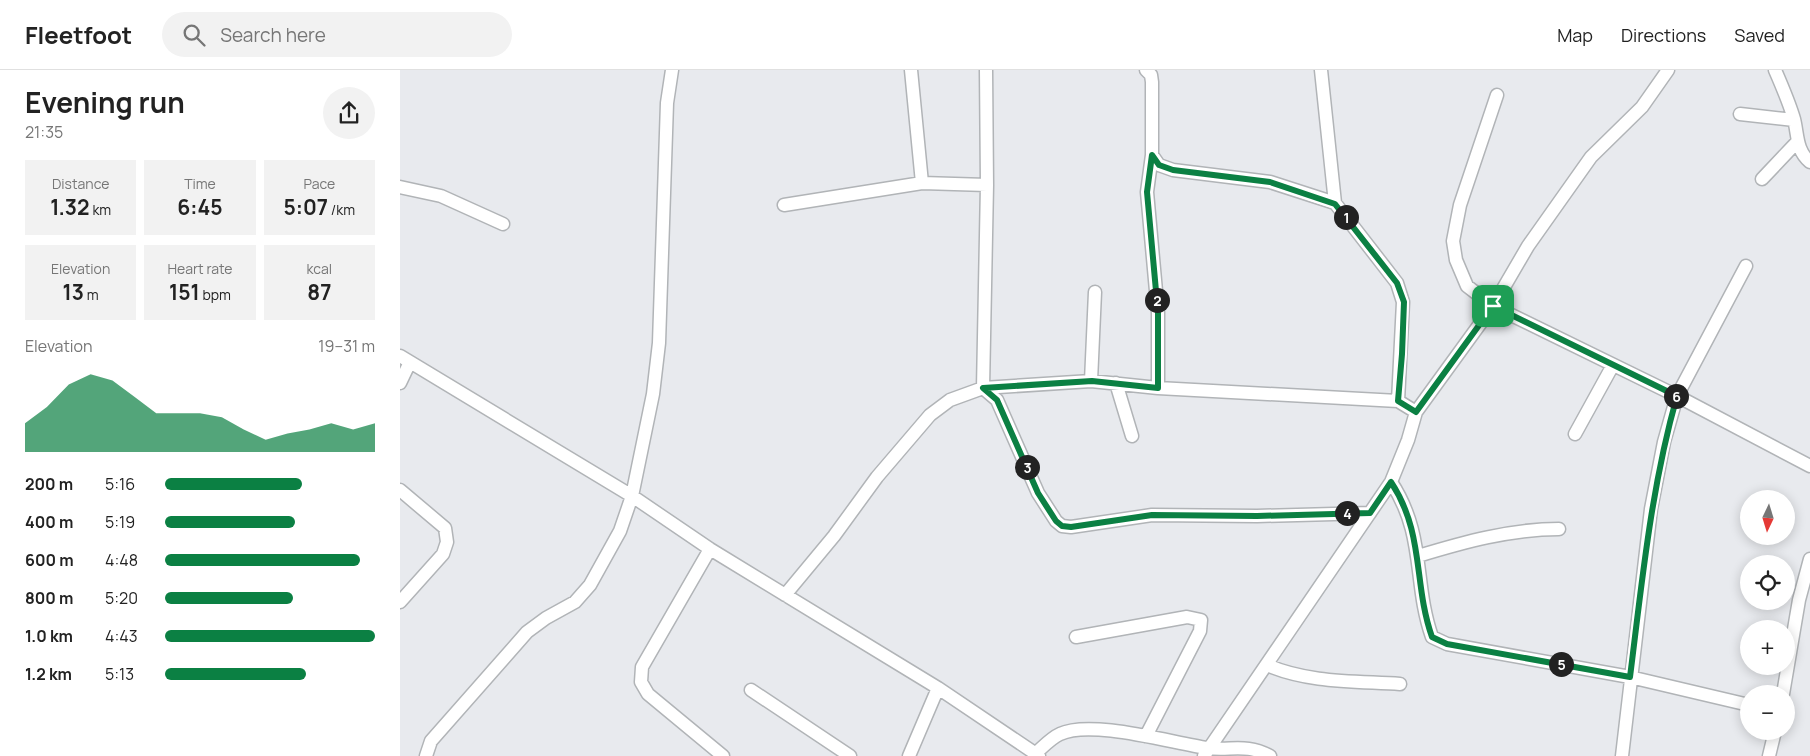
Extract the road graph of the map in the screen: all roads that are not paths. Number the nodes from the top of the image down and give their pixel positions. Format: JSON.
{"nodes":[{"id":1,"x":672,"y":70,"type":"edge"},
{"id":2,"x":911,"y":70,"type":"edge"},
{"id":3,"x":986,"y":70,"type":"edge"},
{"id":4,"x":1146,"y":70,"type":"edge"},
{"id":5,"x":1321,"y":70,"type":"edge"},
{"id":6,"x":1668,"y":70,"type":"edge"},
{"id":7,"x":1775,"y":70,"type":"edge"},
{"id":8,"x":1497,"y":95,"type":"dead end"},
{"id":9,"x":1740,"y":114,"type":"dead end"},
{"id":10,"x":1794,"y":120,"type":"junction"},
{"id":11,"x":1797,"y":142,"type":"junction"},
{"id":12,"x":1152,"y":155,"type":"junction"},
{"id":13,"x":1810,"y":162,"type":"edge"},
{"id":14,"x":1762,"y":179,"type":"dead end"},
{"id":15,"x":922,"y":182,"type":"junction"},
{"id":16,"x":987,"y":184,"type":"junction"},
{"id":17,"x":400,"y":187,"type":"edge"},
{"id":18,"x":1335,"y":204,"type":"junction"},
{"id":19,"x":784,"y":205,"type":"dead end"},
{"id":20,"x":503,"y":224,"type":"dead end"},
{"id":21,"x":1746,"y":266,"type":"dead end"},
{"id":22,"x":1095,"y":292,"type":"dead end"},
{"id":23,"x":1493,"y":306,"type":"junction"},
{"id":24,"x":405,"y":359,"type":"edge"},
{"id":25,"x":1613,"y":365,"type":"junction"},
{"id":26,"x":1092,"y":381,"type":"junction"},
{"id":27,"x":400,"y":383,"type":"edge"},
{"id":28,"x":1116,"y":383,"type":"junction"},
{"id":29,"x":983,"y":388,"type":"junction"},
{"id":30,"x":1158,"y":388,"type":"junction"},
{"id":31,"x":1677,"y":396,"type":"junction"},
{"id":32,"x":1398,"y":401,"type":"junction"},
{"id":33,"x":1416,"y":412,"type":"junction"},
{"id":34,"x":1575,"y":434,"type":"dead end"},
{"id":35,"x":1132,"y":436,"type":"dead end"},
{"id":36,"x":1810,"y":466,"type":"edge"},
{"id":37,"x":1391,"y":482,"type":"junction"},
{"id":38,"x":400,"y":490,"type":"edge"},
{"id":39,"x":632,"y":496,"type":"junction"},
{"id":40,"x":1370,"y":513,"type":"junction"},
{"id":41,"x":1559,"y":529,"type":"dead end"},
{"id":42,"x":710,"y":550,"type":"junction"},
{"id":43,"x":1418,"y":556,"type":"junction"},
{"id":44,"x":1810,"y":559,"type":"edge"},
{"id":45,"x":785,"y":595,"type":"junction"},
{"id":46,"x":400,"y":602,"type":"edge"},
{"id":47,"x":1076,"y":637,"type":"dead end"},
{"id":48,"x":1267,"y":665,"type":"junction"},
{"id":49,"x":1630,"y":677,"type":"junction"},
{"id":50,"x":1400,"y":684,"type":"dead end"},
{"id":51,"x":1785,"y":685,"type":"edge"},
{"id":52,"x":938,"y":688,"type":"junction"},
{"id":53,"x":752,"y":690,"type":"dead end"},
{"id":54,"x":1740,"y":703,"type":"edge"},
{"id":55,"x":1146,"y":736,"type":"junction"},
{"id":56,"x":1773,"y":740,"type":"edge"},
{"id":57,"x":1206,"y":752,"type":"edge"},
{"id":58,"x":1038,"y":755,"type":"edge"},
{"id":59,"x":426,"y":756,"type":"edge"},
{"id":60,"x":723,"y":756,"type":"edge"},
{"id":61,"x":850,"y":756,"type":"edge"},
{"id":62,"x":908,"y":756,"type":"edge"},
{"id":63,"x":1270,"y":756,"type":"edge"},
{"id":64,"x":1622,"y":756,"type":"edge"},
{"id":65,"x":1769,"y":756,"type":"edge"}],
"edges":[{"from":1,"to":39,"type":"street"},
{"from":2,"to":15,"type":"street"},
{"from":3,"to":16,"type":"street"},
{"from":4,"to":12,"type":"street"},
{"from":5,"to":18,"type":"street"},
{"from":6,"to":23,"type":"street"},
{"from":7,"to":10,"type":"street"},
{"from":8,"to":23,"type":"street"},
{"from":9,"to":10,"type":"street"},
{"from":10,"to":11,"type":"street"},
{"from":11,"to":13,"type":"street"},
{"from":11,"to":14,"type":"street"},
{"from":12,"to":18,"type":"street"},
{"from":12,"to":30,"type":"street"},
{"from":15,"to":16,"type":"street"},
{"from":15,"to":19,"type":"street"},
{"from":16,"to":29,"type":"street"},
{"from":17,"to":20,"type":"street"},
{"from":18,"to":32,"type":"street"},
{"from":21,"to":31,"type":"street"},
{"from":22,"to":26,"type":"street"},
{"from":23,"to":25,"type":"street"},
{"from":23,"to":33,"type":"street"},
{"from":24,"to":27,"type":"street"},
{"from":24,"to":39,"type":"street"},
{"from":25,"to":31,"type":"street"},
{"from":25,"to":34,"type":"street"},
{"from":26,"to":28,"type":"street"},
{"from":26,"to":29,"type":"street"},
{"from":28,"to":30,"type":"street"},
{"from":28,"to":35,"type":"street"},
{"from":29,"to":40,"type":"street"},
{"from":29,"to":45,"type":"street"},
{"from":30,"to":32,"type":"street"},
{"from":31,"to":36,"type":"street"},
{"from":31,"to":49,"type":"street"},
{"from":32,"to":33,"type":"street"},
{"from":33,"to":37,"type":"street"},
{"from":37,"to":40,"type":"street"},
{"from":37,"to":43,"type":"street"},
{"from":38,"to":46,"type":"street"},
{"from":39,"to":42,"type":"street"},
{"from":39,"to":59,"type":"street"},
{"from":40,"to":48,"type":"street"},
{"from":41,"to":43,"type":"street"},
{"from":42,"to":45,"type":"street"},
{"from":42,"to":60,"type":"street"},
{"from":43,"to":49,"type":"street"},
{"from":44,"to":51,"type":"street"},
{"from":45,"to":52,"type":"street"},
{"from":47,"to":55,"type":"street"},
{"from":48,"to":50,"type":"street"},
{"from":48,"to":57,"type":"street"},
{"from":49,"to":54,"type":"street"},
{"from":49,"to":64,"type":"street"},
{"from":52,"to":58,"type":"street"},
{"from":52,"to":62,"type":"street"},
{"from":53,"to":61,"type":"street"},
{"from":55,"to":57,"type":"street"},
{"from":55,"to":58,"type":"street"},
{"from":56,"to":65,"type":"street"},
{"from":57,"to":63,"type":"street"}]}
